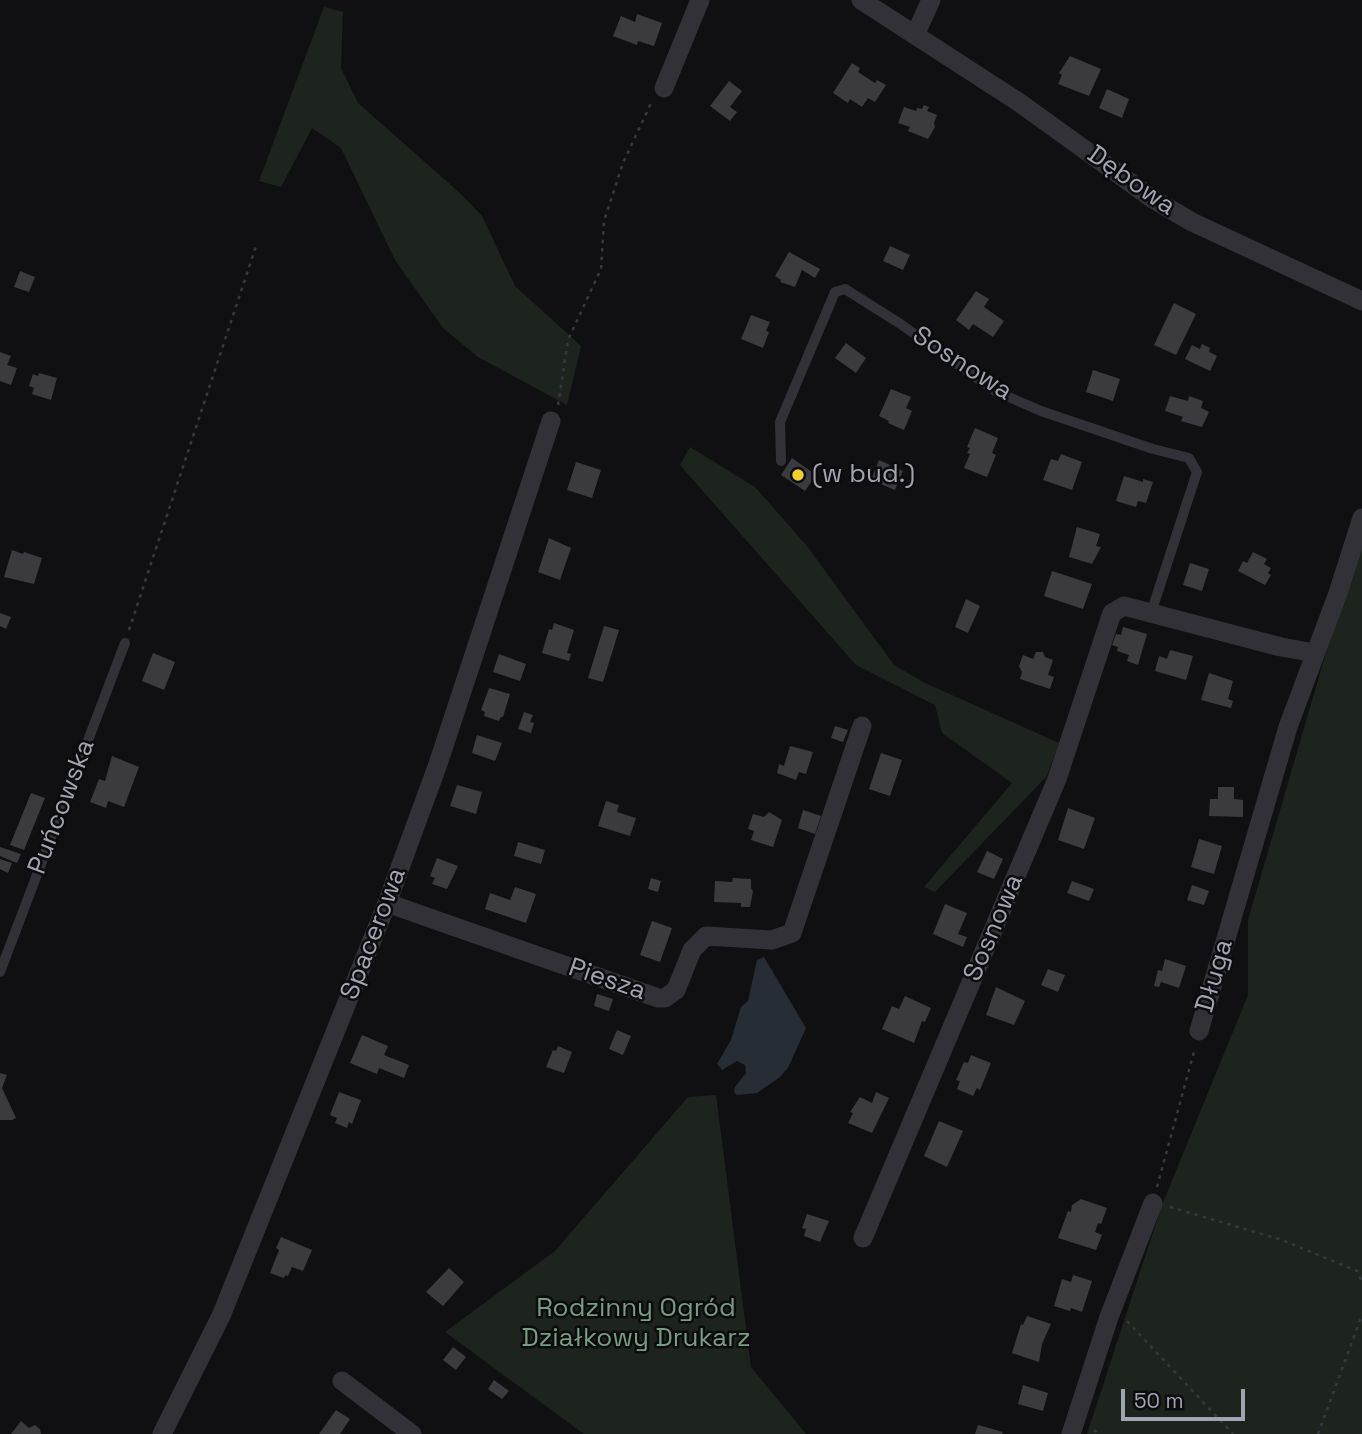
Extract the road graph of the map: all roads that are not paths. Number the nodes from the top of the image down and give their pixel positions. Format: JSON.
{"nodes":[{"id":1,"x":700,"y":0,"type":"edge"},
{"id":2,"x":861,"y":0,"type":"edge"},
{"id":3,"x":931,"y":0,"type":"edge"},
{"id":4,"x":915,"y":35,"type":"junction"},
{"id":5,"x":664,"y":88,"type":"road end"},
{"id":6,"x":1362,"y":301,"type":"edge"},
{"id":7,"x":551,"y":421,"type":"road end"},
{"id":8,"x":781,"y":461,"type":"dead end"},
{"id":9,"x":1362,"y":518,"type":"edge"},
{"id":10,"x":1150,"y":614,"type":"junction"},
{"id":11,"x":125,"y":643,"type":"road end"},
{"id":12,"x":1315,"y":653,"type":"junction"},
{"id":13,"x":862,"y":726,"type":"dead end"},
{"id":14,"x":387,"y":903,"type":"junction"},
{"id":15,"x":0,"y":972,"type":"edge"},
{"id":16,"x":1199,"y":1031,"type":"road end"},
{"id":17,"x":1153,"y":1203,"type":"road end"},
{"id":18,"x":863,"y":1238,"type":"dead end"},
{"id":19,"x":342,"y":1381,"type":"dead end"},
{"id":20,"x":162,"y":1434,"type":"edge"},
{"id":21,"x":412,"y":1434,"type":"edge"},
{"id":22,"x":1071,"y":1434,"type":"edge"}],
"edges":[{"from":1,"to":5,"type":"street"},
{"from":2,"to":4,"type":"street","name":"Dębowa"},
{"from":3,"to":4,"type":"street"},
{"from":4,"to":6,"type":"street","name":"Dębowa"},
{"from":7,"to":14,"type":"street","name":"Spacerowa"},
{"from":8,"to":10,"type":"lane","name":"Sosnowa"},
{"from":9,"to":12,"type":"street","name":"Długa"},
{"from":10,"to":12,"type":"street","name":"Sosnowa"},
{"from":10,"to":18,"type":"street","name":"Sosnowa"},
{"from":11,"to":15,"type":"lane","name":"Puńcowska"},
{"from":12,"to":16,"type":"street","name":"Długa"},
{"from":13,"to":14,"type":"street","name":"Piesza"},
{"from":14,"to":20,"type":"street","name":"Spacerowa"},
{"from":17,"to":22,"type":"street"},
{"from":19,"to":21,"type":"street"}]}
